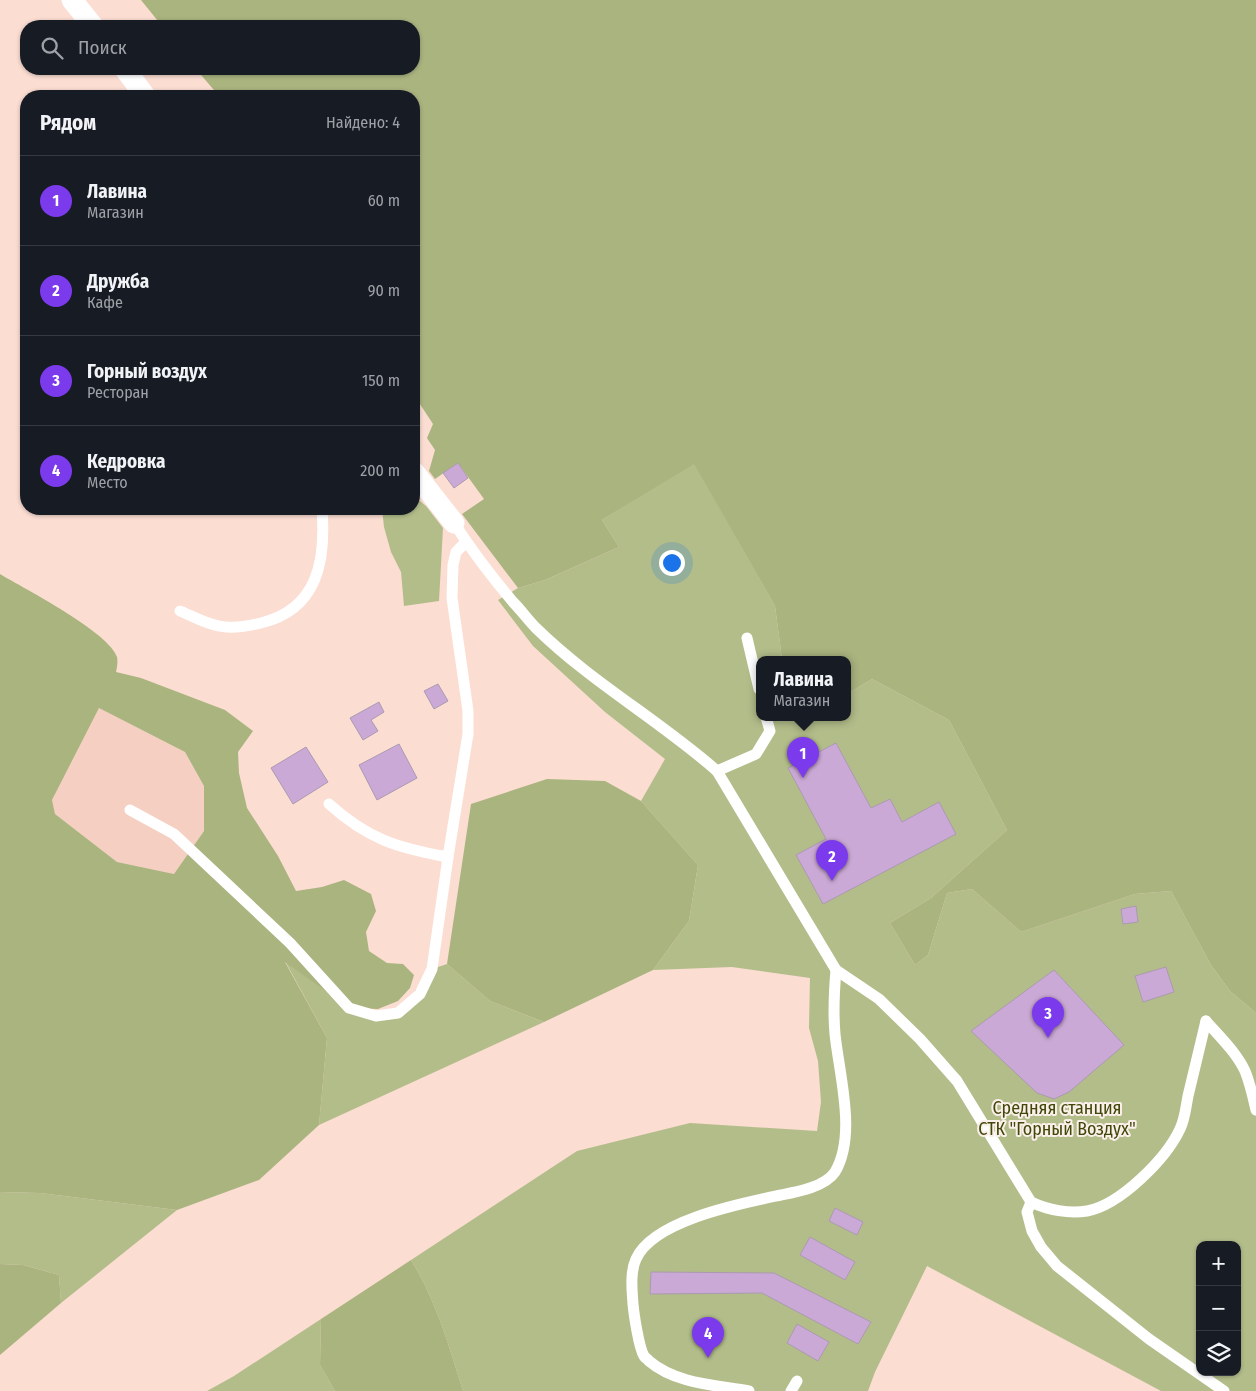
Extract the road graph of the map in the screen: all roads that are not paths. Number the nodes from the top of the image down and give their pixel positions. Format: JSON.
{"nodes":[{"id":1,"x":72,"y":0,"type":"edge"},
{"id":2,"x":88,"y":20,"type":"edge"},
{"id":3,"x":129,"y":75,"type":"edge"},
{"id":4,"x":141,"y":90,"type":"edge"},
{"id":5,"x":420,"y":480,"type":"edge"},
{"id":6,"x":322,"y":515,"type":"edge"},
{"id":7,"x":454,"y":523,"type":"joint"},
{"id":8,"x":466,"y":542,"type":"junction"},
{"id":9,"x":180,"y":610,"type":"dead end"},
{"id":10,"x":746,"y":638,"type":"dead end"},
{"id":11,"x":756,"y":677,"type":"edge"},
{"id":12,"x":767,"y":721,"type":"edge"},
{"id":13,"x":717,"y":771,"type":"junction"},
{"id":14,"x":329,"y":804,"type":"dead end"},
{"id":15,"x":130,"y":810,"type":"dead end"},
{"id":16,"x":448,"y":857,"type":"junction"},
{"id":17,"x":836,"y":970,"type":"junction"},
{"id":18,"x":1256,"y":1110,"type":"edge"},
{"id":19,"x":1031,"y":1202,"type":"junction"},
{"id":20,"x":798,"y":1380,"type":"dead end"},
{"id":21,"x":749,"y":1391,"type":"edge"},
{"id":22,"x":791,"y":1391,"type":"edge"},
{"id":23,"x":1224,"y":1391,"type":"edge"}],
"edges":[{"from":1,"to":2,"type":"street"},
{"from":3,"to":4,"type":"street"},
{"from":5,"to":7,"type":"street"},
{"from":6,"to":9,"type":"lane"},
{"from":7,"to":8,"type":"lane"},
{"from":8,"to":13,"type":"lane"},
{"from":8,"to":16,"type":"lane"},
{"from":10,"to":11,"type":"lane"},
{"from":12,"to":13,"type":"lane"},
{"from":13,"to":17,"type":"lane"},
{"from":14,"to":16,"type":"lane"},
{"from":15,"to":16,"type":"lane"},
{"from":17,"to":19,"type":"lane"},
{"from":17,"to":21,"type":"lane"},
{"from":18,"to":19,"type":"lane"},
{"from":19,"to":23,"type":"lane"},
{"from":20,"to":22,"type":"lane"}]}
